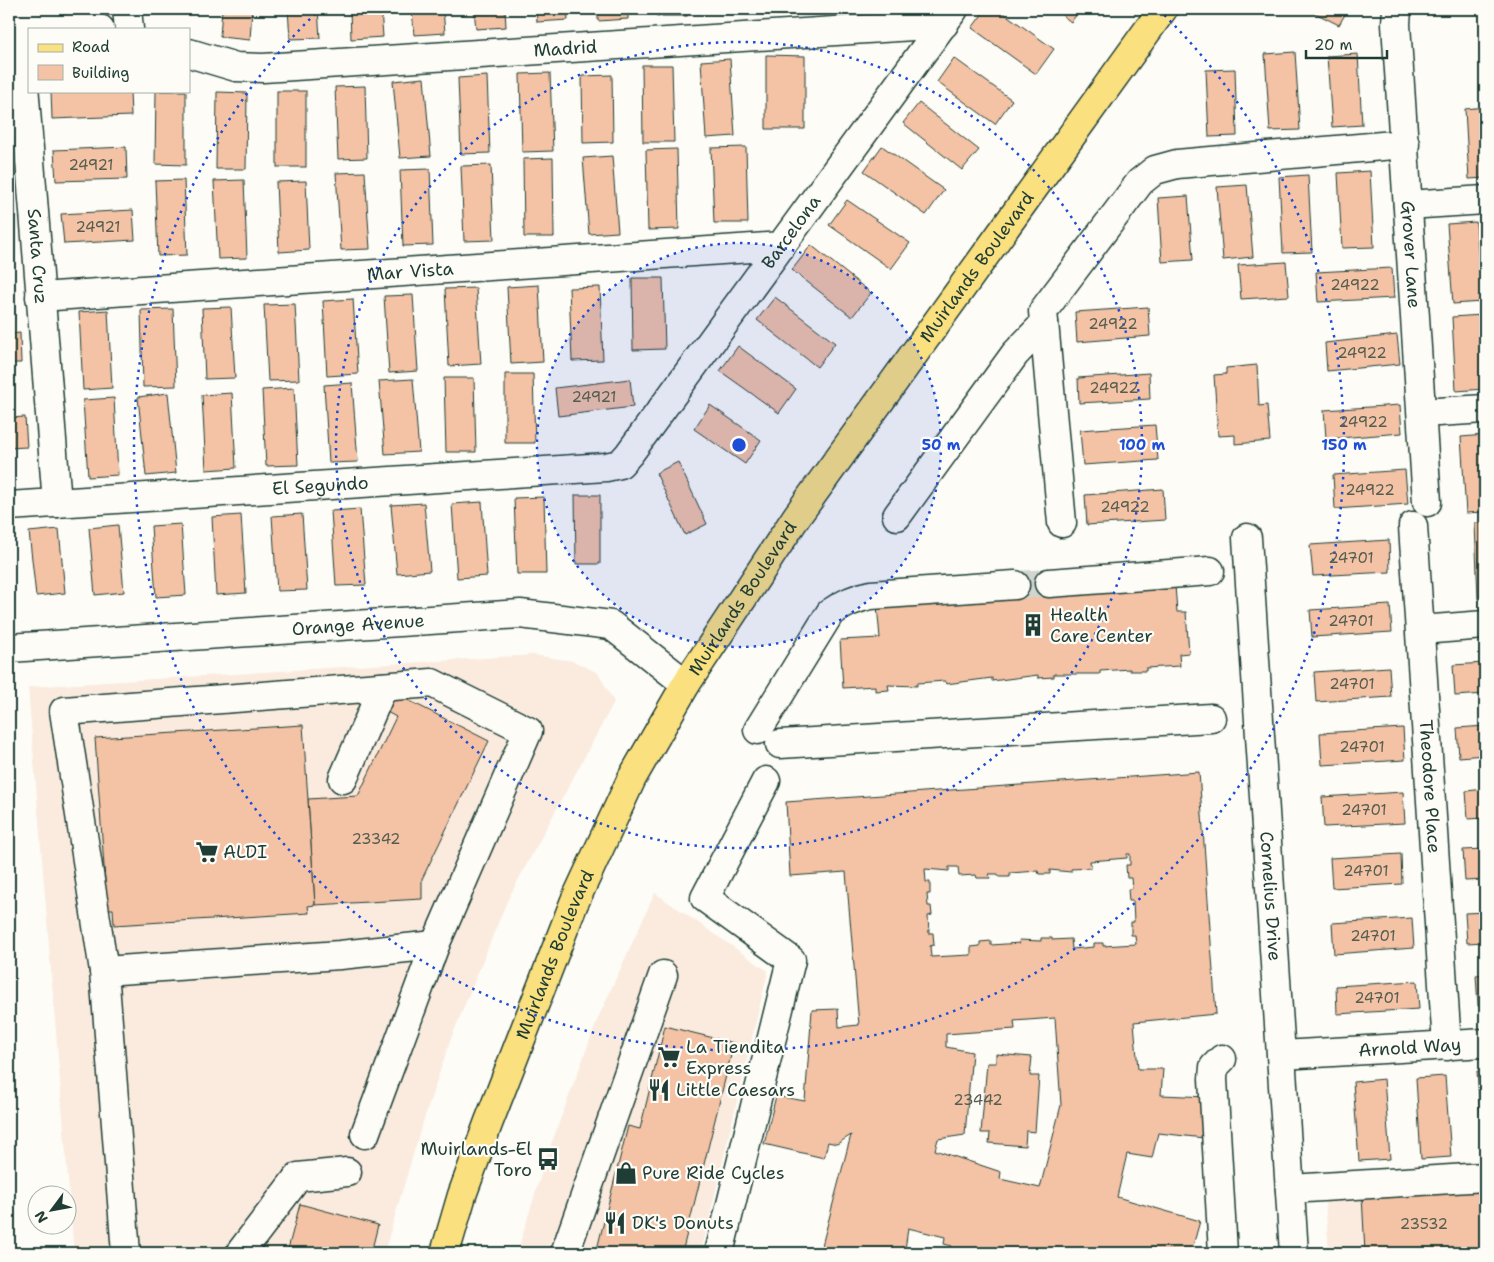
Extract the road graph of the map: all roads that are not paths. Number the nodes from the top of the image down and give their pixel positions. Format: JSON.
{"nodes":[{"id":1,"x":20,"y":9,"type":"edge"},
{"id":2,"x":127,"y":9,"type":"edge"},
{"id":3,"x":1163,"y":9,"type":"edge"},
{"id":4,"x":1397,"y":9,"type":"edge"},
{"id":5,"x":949,"y":16,"type":"edge"},
{"id":6,"x":96,"y":28,"type":"edge"},
{"id":7,"x":129,"y":28,"type":"edge"},
{"id":8,"x":190,"y":53,"type":"edge"},
{"id":9,"x":1405,"y":144,"type":"junction"},
{"id":10,"x":1485,"y":200,"type":"edge"},
{"id":11,"x":1408,"y":205,"type":"junction"},
{"id":12,"x":781,"y":246,"type":"junction"},
{"id":13,"x":40,"y":297,"type":"junction"},
{"id":14,"x":1044,"y":324,"type":"junction"},
{"id":15,"x":1485,"y":409,"type":"edge"},
{"id":16,"x":1422,"y":413,"type":"junction"},
{"id":17,"x":629,"y":454,"type":"joint"},
{"id":18,"x":1427,"y":502,"type":"dead end"},
{"id":19,"x":57,"y":503,"type":"junction"},
{"id":20,"x":9,"y":506,"type":"edge"},
{"id":21,"x":897,"y":516,"type":"dead end"},
{"id":22,"x":1062,"y":523,"type":"dead end"},
{"id":23,"x":1413,"y":526,"type":"dead end"},
{"id":24,"x":1247,"y":538,"type":"dead end"},
{"id":25,"x":1210,"y":571,"type":"dead end"},
{"id":26,"x":1049,"y":583,"type":"tunnel mouth"},
{"id":27,"x":1015,"y":586,"type":"tunnel mouth"},
{"id":28,"x":1485,"y":625,"type":"edge"},
{"id":29,"x":1421,"y":630,"type":"junction"},
{"id":30,"x":9,"y":648,"type":"edge"},
{"id":31,"x":686,"y":684,"type":"junction"},
{"id":32,"x":383,"y":687,"type":"junction"},
{"id":33,"x":1210,"y":718,"type":"dead end"},
{"id":34,"x":344,"y":778,"type":"dead end"},
{"id":35,"x":766,"y":781,"type":"dead end"},
{"id":36,"x":435,"y":945,"type":"junction"},
{"id":37,"x":104,"y":970,"type":"junction"},
{"id":38,"x":663,"y":975,"type":"dead end"},
{"id":39,"x":1485,"y":1043,"type":"edge"},
{"id":40,"x":1447,"y":1046,"type":"junction"},
{"id":41,"x":1282,"y":1055,"type":"junction"},
{"id":42,"x":1222,"y":1059,"type":"dead end"},
{"id":43,"x":365,"y":1134,"type":"dead end"},
{"id":44,"x":348,"y":1172,"type":"dead end"},
{"id":45,"x":1485,"y":1177,"type":"edge"},
{"id":46,"x":1290,"y":1189,"type":"junction"},
{"id":47,"x":126,"y":1253,"type":"edge"},
{"id":48,"x":240,"y":1253,"type":"edge"},
{"id":49,"x":445,"y":1253,"type":"edge"},
{"id":50,"x":566,"y":1253,"type":"edge"},
{"id":51,"x":719,"y":1253,"type":"edge"},
{"id":52,"x":1223,"y":1253,"type":"edge"},
{"id":53,"x":1294,"y":1253,"type":"edge"}],
"edges":[{"from":1,"to":6,"type":"street"},
{"from":1,"to":13,"type":"street","name":"Santa Cruz"},
{"from":2,"to":7,"type":"street"},
{"from":3,"to":31,"type":"main road","name":"Muirlands Boulevard"},
{"from":4,"to":9,"type":"street","name":"Grover Lane"},
{"from":5,"to":8,"type":"street","name":"Madrid"},
{"from":5,"to":12,"type":"street","name":"Barcelona"},
{"from":9,"to":11,"type":"street","name":"Grover Lane"},
{"from":9,"to":14,"type":"street"},
{"from":10,"to":11,"type":"street"},
{"from":11,"to":16,"type":"street","name":"Grover Lane"},
{"from":12,"to":13,"type":"street","name":"Mar Vista"},
{"from":12,"to":17,"type":"street","name":"Barcelona"},
{"from":13,"to":19,"type":"street","name":"Santa Cruz"},
{"from":14,"to":21,"type":"street"},
{"from":14,"to":22,"type":"street"},
{"from":15,"to":16,"type":"street"},
{"from":16,"to":18,"type":"street","name":"Grover Lane"},
{"from":17,"to":19,"type":"street","name":"El Segundo"},
{"from":19,"to":20,"type":"street","name":"El Segundo"},
{"from":23,"to":29,"type":"street","name":"Theodore Place"},
{"from":24,"to":41,"type":"street","name":"Cornelius Drive"},
{"from":25,"to":26,"type":"street"},
{"from":27,"to":33,"type":"street"},
{"from":28,"to":29,"type":"street"},
{"from":29,"to":40,"type":"street","name":"Theodore Place"},
{"from":30,"to":31,"type":"street","name":"Orange Avenue"},
{"from":31,"to":49,"type":"main road","name":"Muirlands Boulevard"},
{"from":32,"to":34,"type":"street"},
{"from":32,"to":36,"type":"street"},
{"from":32,"to":37,"type":"street"},
{"from":35,"to":51,"type":"street"},
{"from":36,"to":37,"type":"street"},
{"from":36,"to":43,"type":"street"},
{"from":37,"to":47,"type":"street"},
{"from":38,"to":50,"type":"street"},
{"from":39,"to":40,"type":"street","name":"Arnold Way"},
{"from":40,"to":41,"type":"street","name":"Arnold Way"},
{"from":41,"to":46,"type":"street","name":"Cornelius Drive"},
{"from":42,"to":52,"type":"street"},
{"from":44,"to":48,"type":"street"},
{"from":45,"to":46,"type":"street"},
{"from":46,"to":53,"type":"street","name":"Cornelius Drive"}]}
